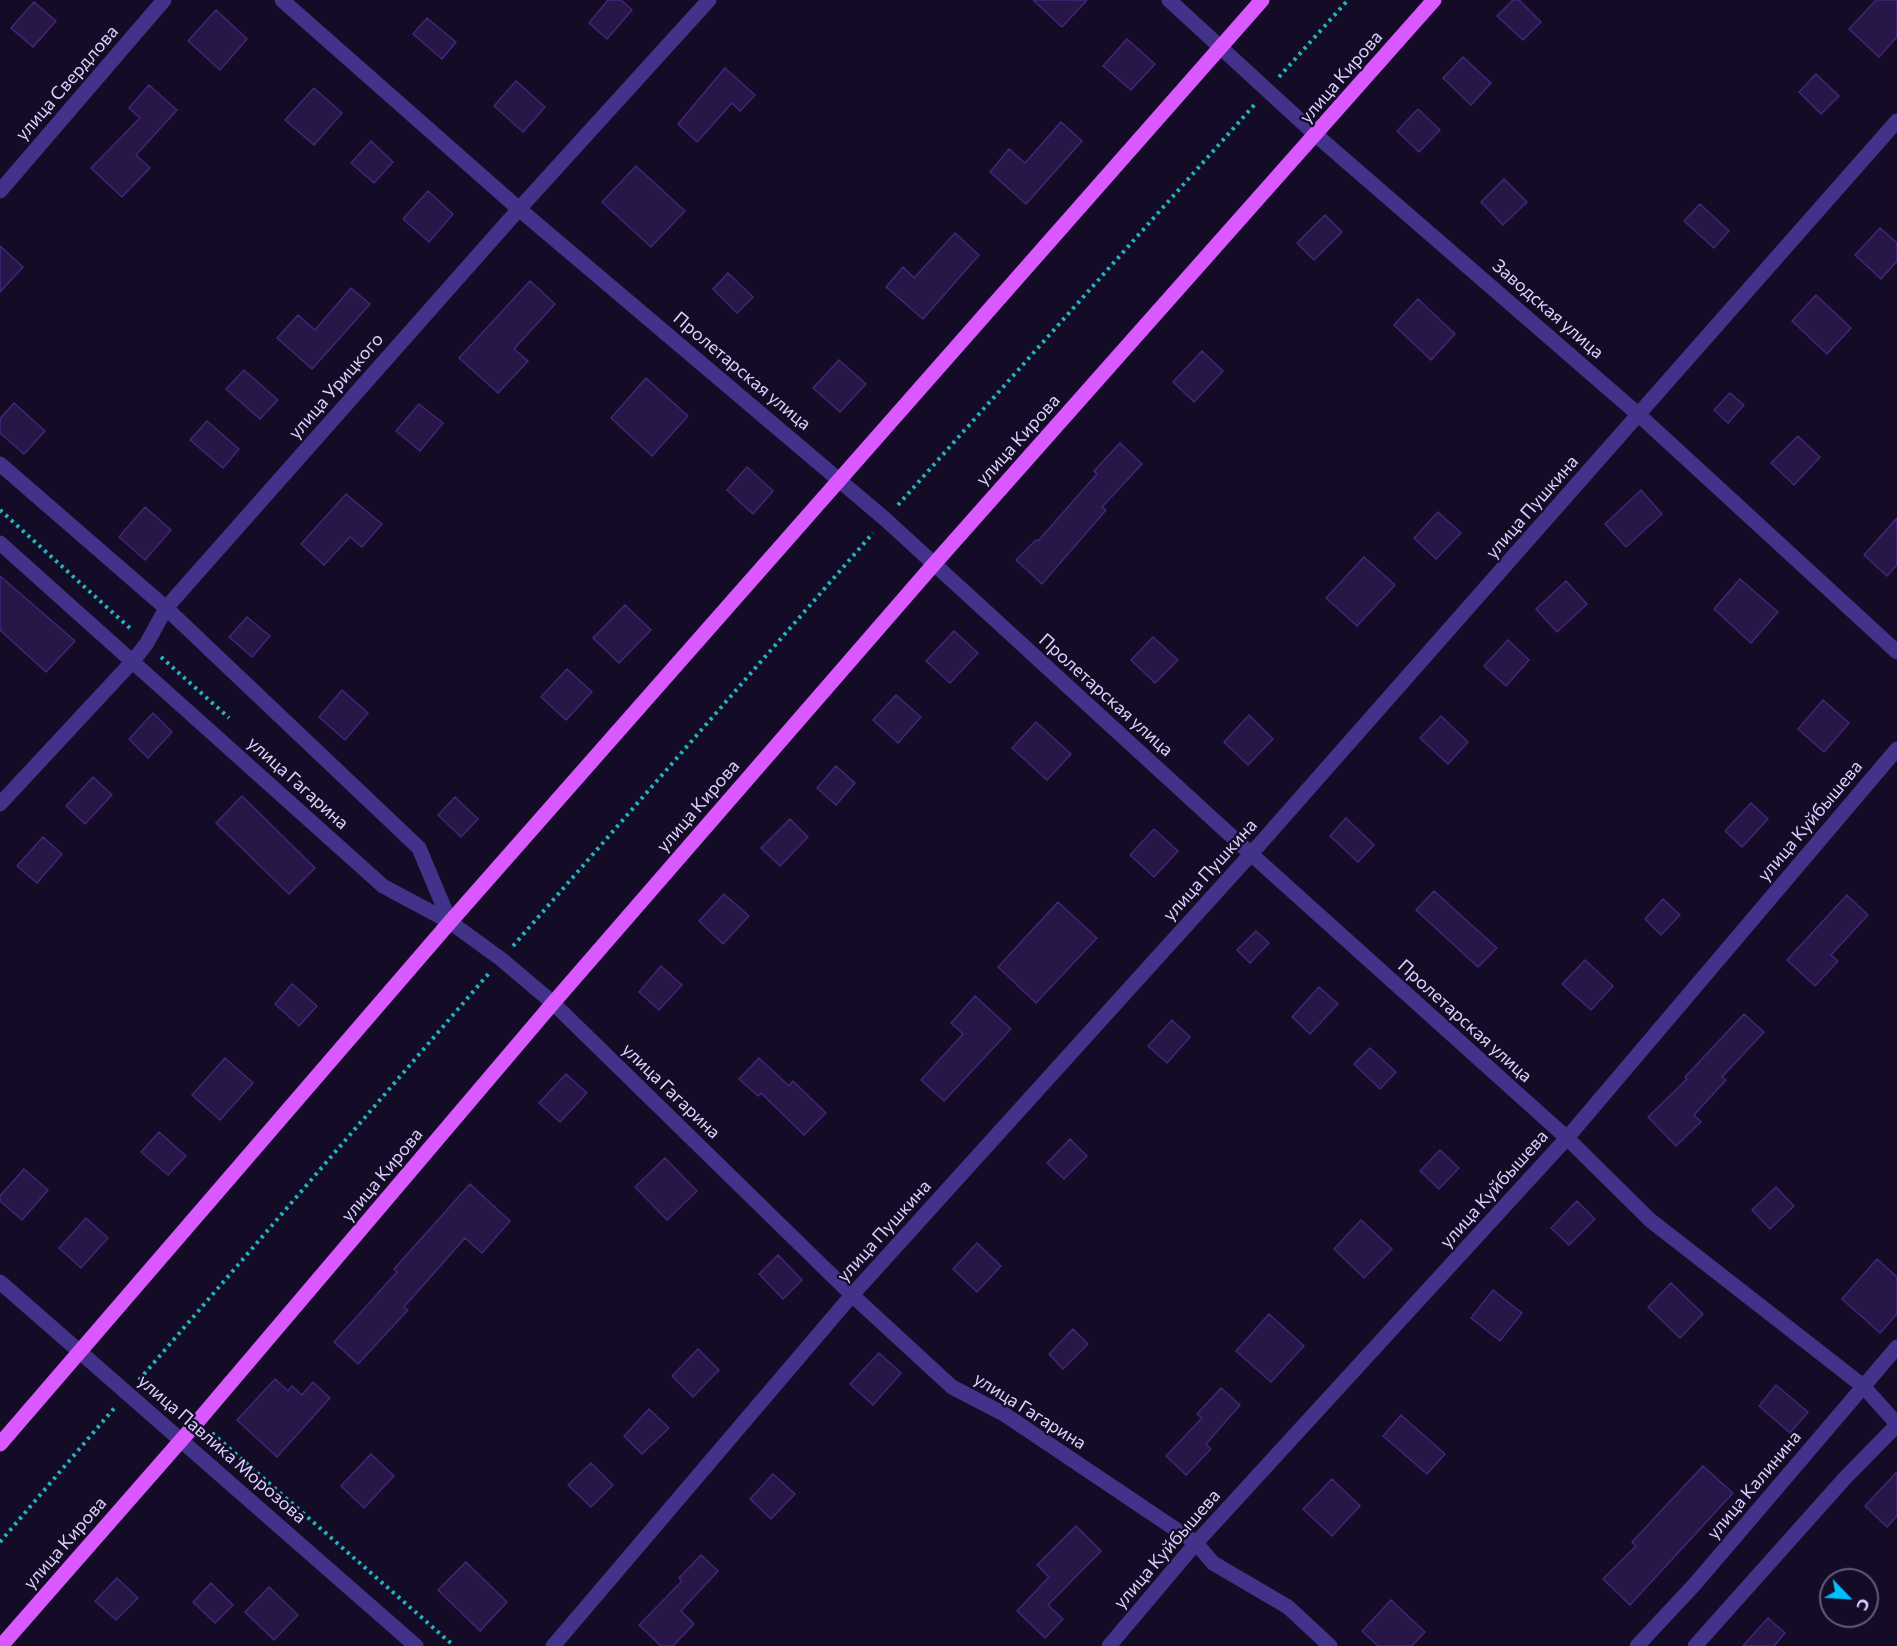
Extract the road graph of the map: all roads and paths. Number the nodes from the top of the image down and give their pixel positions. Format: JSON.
{"nodes":[{"id":1,"x":164,"y":0,"type":"edge"},
{"id":2,"x":282,"y":0,"type":"edge"},
{"id":3,"x":709,"y":0,"type":"edge"},
{"id":4,"x":1169,"y":0,"type":"edge"},
{"id":5,"x":1262,"y":0,"type":"edge"},
{"id":6,"x":1348,"y":0,"type":"edge"},
{"id":7,"x":1434,"y":0,"type":"edge"},
{"id":8,"x":1222,"y":46,"type":"junction"},
{"id":9,"x":1268,"y":90,"type":"junction"},
{"id":10,"x":1897,"y":121,"type":"edge"},
{"id":11,"x":1316,"y":135,"type":"junction"},
{"id":12,"x":0,"y":191,"type":"edge"},
{"id":13,"x":519,"y":209,"type":"junction"},
{"id":14,"x":1639,"y":415,"type":"junction"},
{"id":15,"x":0,"y":464,"type":"edge"},
{"id":16,"x":842,"y":480,"type":"junction"},
{"id":17,"x":885,"y":519,"type":"junction"},
{"id":18,"x":0,"y":543,"type":"edge"},
{"id":19,"x":934,"y":564,"type":"junction"},
{"id":20,"x":166,"y":608,"type":"junction"},
{"id":21,"x":1897,"y":652,"type":"edge"},
{"id":22,"x":133,"y":662,"type":"junction"},
{"id":23,"x":1897,"y":749,"type":"edge"},
{"id":24,"x":0,"y":804,"type":"edge"},
{"id":25,"x":1251,"y":854,"type":"junction"},
{"id":26,"x":450,"y":922,"type":"junction"},
{"id":27,"x":501,"y":959,"type":"junction"},
{"id":28,"x":553,"y":1003,"type":"junction"},
{"id":29,"x":1567,"y":1138,"type":"junction"},
{"id":30,"x":0,"y":1282,"type":"edge"},
{"id":31,"x":852,"y":1295,"type":"junction"},
{"id":32,"x":1897,"y":1347,"type":"edge"},
{"id":33,"x":79,"y":1352,"type":"junction"},
{"id":34,"x":1863,"y":1386,"type":"junction"},
{"id":35,"x":128,"y":1392,"type":"junction"},
{"id":36,"x":198,"y":1421,"type":"junction"},
{"id":37,"x":1897,"y":1425,"type":"edge"},
{"id":38,"x":182,"y":1439,"type":"junction"},
{"id":39,"x":0,"y":1444,"type":"edge"},
{"id":40,"x":0,"y":1542,"type":"edge"},
{"id":41,"x":1196,"y":1543,"type":"junction"},
{"id":42,"x":1,"y":1646,"type":"edge"},
{"id":43,"x":416,"y":1646,"type":"edge"},
{"id":44,"x":454,"y":1646,"type":"edge"},
{"id":45,"x":553,"y":1646,"type":"edge"},
{"id":46,"x":1109,"y":1646,"type":"edge"},
{"id":47,"x":1330,"y":1646,"type":"edge"},
{"id":48,"x":1637,"y":1646,"type":"edge"},
{"id":49,"x":1695,"y":1646,"type":"edge"}],
"edges":[{"from":1,"to":12,"type":"street","name":"улица Свердлова"},
{"from":2,"to":13,"type":"street","name":"Пролетарская улица"},
{"from":3,"to":13,"type":"street","name":"улица Урицкого"},
{"from":4,"to":8,"type":"street","name":"Заводская улица"},
{"from":5,"to":8,"type":"main road"},
{"from":6,"to":9,"type":"path"},
{"from":7,"to":11,"type":"main road","name":"улица Кирова"},
{"from":8,"to":9,"type":"street","name":"Заводская улица"},
{"from":8,"to":16,"type":"main road"},
{"from":9,"to":11,"type":"street","name":"Заводская улица"},
{"from":9,"to":17,"type":"path"},
{"from":10,"to":14,"type":"street","name":"улица Пушкина"},
{"from":11,"to":14,"type":"street","name":"Заводская улица"},
{"from":11,"to":19,"type":"main road","name":"улица Кирова"},
{"from":13,"to":16,"type":"street","name":"Пролетарская улица"},
{"from":13,"to":20,"type":"street","name":"улица Урицкого"},
{"from":14,"to":21,"type":"street","name":"Заводская улица"},
{"from":14,"to":25,"type":"street","name":"улица Пушкина"},
{"from":15,"to":20,"type":"street"},
{"from":16,"to":17,"type":"street","name":"Пролетарская улица"},
{"from":16,"to":26,"type":"main road"},
{"from":17,"to":19,"type":"street","name":"Пролетарская улица"},
{"from":17,"to":27,"type":"path"},
{"from":18,"to":22,"type":"street","name":"улица Гагарина"},
{"from":19,"to":25,"type":"street","name":"Пролетарская улица"},
{"from":19,"to":28,"type":"main road","name":"улица Кирова"},
{"from":20,"to":22,"type":"street","name":"улица Урицкого"},
{"from":20,"to":26,"type":"street"},
{"from":22,"to":24,"type":"street","name":"улица Урицкого"},
{"from":22,"to":26,"type":"street","name":"улица Гагарина"},
{"from":23,"to":29,"type":"street","name":"улица Куйбышева"},
{"from":25,"to":29,"type":"street","name":"Пролетарская улица"},
{"from":25,"to":31,"type":"street","name":"улица Пушкина"},
{"from":26,"to":27,"type":"street","name":"улица Гагарина"},
{"from":26,"to":33,"type":"main road"},
{"from":27,"to":28,"type":"street","name":"улица Гагарина"},
{"from":27,"to":35,"type":"path"},
{"from":28,"to":31,"type":"street","name":"улица Гагарина"},
{"from":28,"to":36,"type":"main road","name":"улица Кирова"},
{"from":29,"to":34,"type":"street","name":"Пролетарская улица"},
{"from":29,"to":41,"type":"street","name":"улица Куйбышева"},
{"from":30,"to":33,"type":"street","name":"улица Павлика Морозова"},
{"from":31,"to":41,"type":"street","name":"улица Гагарина"},
{"from":31,"to":45,"type":"street","name":"улица Пушкина"},
{"from":32,"to":34,"type":"street","name":"улица Калинина"},
{"from":33,"to":35,"type":"street","name":"улица Павлика Морозова"},
{"from":33,"to":39,"type":"main road"},
{"from":34,"to":37,"type":"street","name":"Пролетарская улица"},
{"from":34,"to":48,"type":"street","name":"улица Калинина"},
{"from":35,"to":38,"type":"street","name":"улица Павлика Морозова"},
{"from":35,"to":40,"type":"path"},
{"from":36,"to":38,"type":"main road","name":"улица Кирова"},
{"from":36,"to":44,"type":"path"},
{"from":37,"to":49,"type":"street"},
{"from":38,"to":42,"type":"main road","name":"улица Кирова"},
{"from":38,"to":43,"type":"street","name":"улица Павлика Морозова"},
{"from":41,"to":46,"type":"street","name":"улица Куйбышева"},
{"from":41,"to":47,"type":"street","name":"улица Гагарина"}]}
